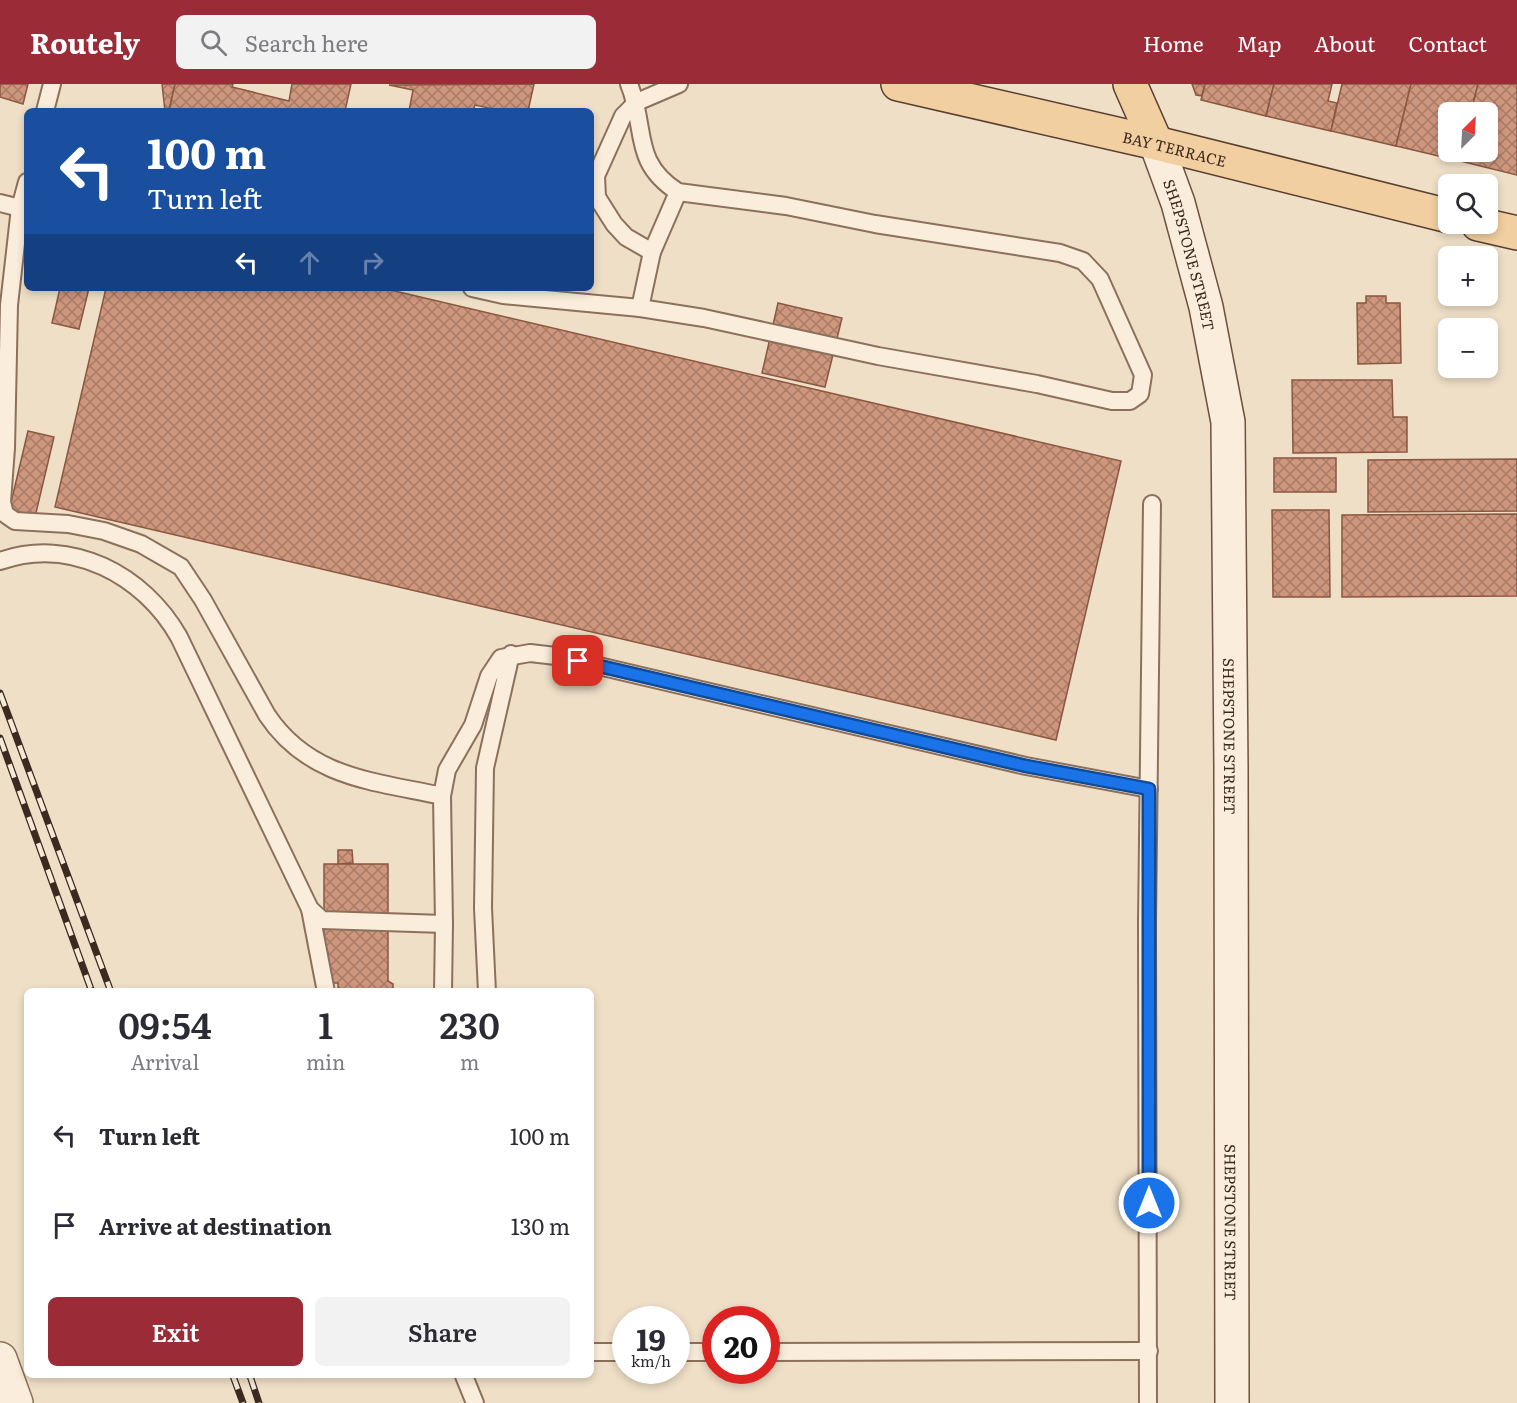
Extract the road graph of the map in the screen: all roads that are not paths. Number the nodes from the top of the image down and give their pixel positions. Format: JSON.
{"nodes":[{"id":1,"x":52,"y":84,"type":"edge"},
{"id":2,"x":629,"y":84,"type":"edge"},
{"id":3,"x":679,"y":84,"type":"edge"},
{"id":4,"x":898,"y":84,"type":"edge"},
{"id":5,"x":1130,"y":84,"type":"edge"},
{"id":6,"x":637,"y":102,"type":"junction"},
{"id":7,"x":46,"y":108,"type":"edge"},
{"id":8,"x":1156,"y":142,"type":"junction"},
{"id":9,"x":678,"y":192,"type":"junction"},
{"id":10,"x":24,"y":193,"type":"edge"},
{"id":11,"x":0,"y":203,"type":"edge"},
{"id":12,"x":20,"y":208,"type":"junction"},
{"id":13,"x":1438,"y":213,"type":"edge"},
{"id":14,"x":1498,"y":229,"type":"edge"},
{"id":15,"x":1517,"y":233,"type":"edge"},
{"id":16,"x":651,"y":252,"type":"junction"},
{"id":17,"x":486,"y":291,"type":"edge"},
{"id":18,"x":640,"y":308,"type":"junction"},
{"id":19,"x":1152,"y":504,"type":"dead end"},
{"id":20,"x":0,"y":561,"type":"edge"},
{"id":21,"x":511,"y":654,"type":"junction"},
{"id":22,"x":1149,"y":789,"type":"junction"},
{"id":23,"x":442,"y":796,"type":"junction"},
{"id":24,"x":310,"y":909,"type":"junction"},
{"id":25,"x":444,"y":924,"type":"junction"},
{"id":26,"x":325,"y":988,"type":"edge"},
{"id":27,"x":443,"y":988,"type":"edge"},
{"id":28,"x":487,"y":988,"type":"edge"},
{"id":29,"x":1149,"y":1351,"type":"junction"},
{"id":30,"x":594,"y":1352,"type":"edge"},
{"id":31,"x":612,"y":1352,"type":"edge"},
{"id":32,"x":780,"y":1352,"type":"edge"},
{"id":33,"x":0,"y":1359,"type":"edge"},
{"id":34,"x":465,"y":1378,"type":"edge"},
{"id":35,"x":16,"y":1403,"type":"edge"},
{"id":36,"x":475,"y":1403,"type":"edge"},
{"id":37,"x":1148,"y":1403,"type":"edge"},
{"id":38,"x":1232,"y":1403,"type":"edge"}],
"edges":[{"from":1,"to":7,"type":"lane"},
{"from":2,"to":6,"type":"lane"},
{"from":3,"to":6,"type":"lane"},
{"from":4,"to":8,"type":"main road","name":"BAY TERRACE"},
{"from":5,"to":8,"type":"main road","name":"SHEPSTONE STREET"},
{"from":6,"to":9,"type":"lane"},
{"from":6,"to":16,"type":"lane"},
{"from":8,"to":13,"type":"main road","name":"BAY TERRACE"},
{"from":8,"to":38,"type":"main road","name":"SHEPSTONE STREET"},
{"from":9,"to":16,"type":"lane"},
{"from":9,"to":18,"type":"lane"},
{"from":10,"to":12,"type":"lane"},
{"from":11,"to":12,"type":"lane"},
{"from":12,"to":23,"type":"lane"},
{"from":14,"to":15,"type":"main road"},
{"from":16,"to":18,"type":"lane"},
{"from":17,"to":18,"type":"lane"},
{"from":19,"to":22,"type":"lane"},
{"from":20,"to":24,"type":"lane"},
{"from":21,"to":22,"type":"lane"},
{"from":21,"to":23,"type":"lane"},
{"from":21,"to":28,"type":"lane"},
{"from":22,"to":29,"type":"lane"},
{"from":23,"to":25,"type":"lane"},
{"from":24,"to":25,"type":"lane"},
{"from":24,"to":26,"type":"lane"},
{"from":25,"to":27,"type":"lane"},
{"from":29,"to":32,"type":"lane"},
{"from":29,"to":37,"type":"lane"},
{"from":30,"to":31,"type":"lane"},
{"from":33,"to":35,"type":"main road"},
{"from":34,"to":36,"type":"lane"}]}
